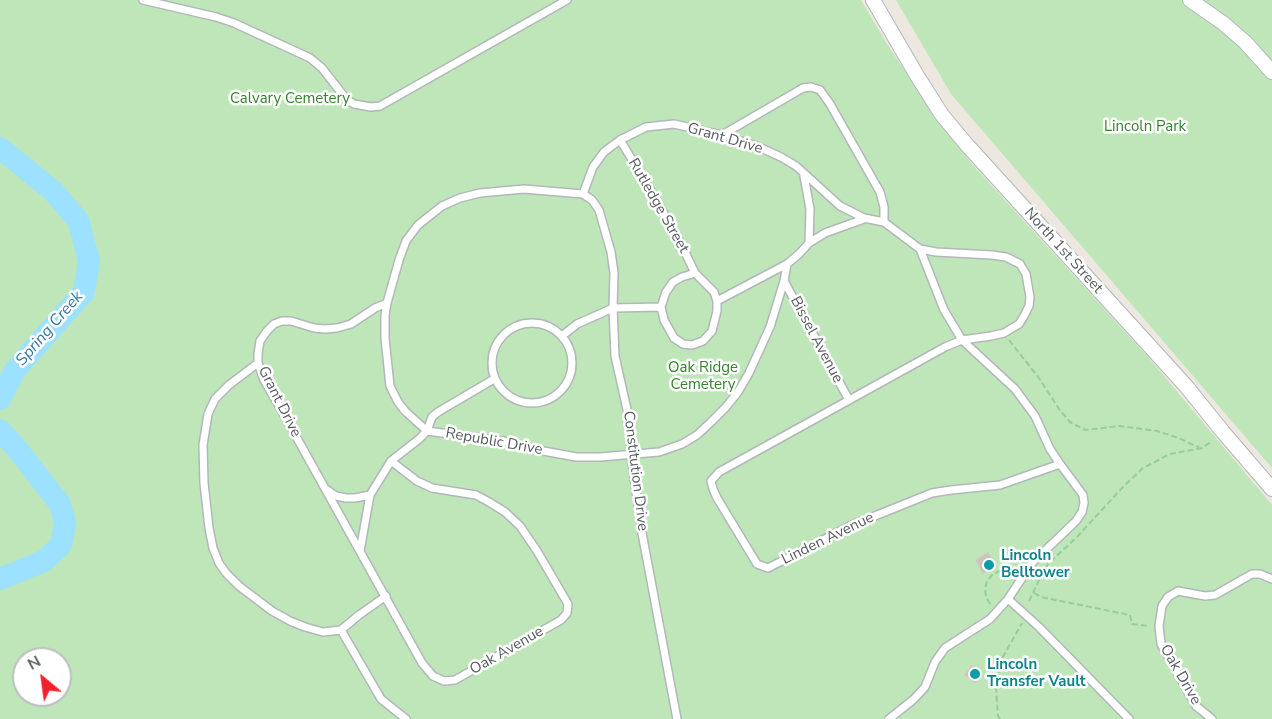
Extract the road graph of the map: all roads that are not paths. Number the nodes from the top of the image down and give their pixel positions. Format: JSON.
{"nodes":[{"id":1,"x":143,"y":0,"type":"edge"},
{"id":2,"x":873,"y":0,"type":"edge"},
{"id":3,"x":1190,"y":0,"type":"edge"},
{"id":4,"x":563,"y":1,"type":"edge"},
{"id":5,"x":1272,"y":71,"type":"edge"},
{"id":6,"x":722,"y":135,"type":"junction"},
{"id":7,"x":620,"y":140,"type":"junction"},
{"id":8,"x":803,"y":173,"type":"junction"},
{"id":9,"x":583,"y":194,"type":"junction"},
{"id":10,"x":864,"y":219,"type":"junction"},
{"id":11,"x":884,"y":222,"type":"junction"},
{"id":12,"x":809,"y":243,"type":"junction"},
{"id":13,"x":921,"y":249,"type":"junction"},
{"id":14,"x":787,"y":264,"type":"junction"},
{"id":15,"x":695,"y":273,"type":"junction"},
{"id":16,"x":784,"y":281,"type":"junction"},
{"id":17,"x":717,"y":302,"type":"junction"},
{"id":18,"x":387,"y":303,"type":"junction"},
{"id":19,"x":661,"y":307,"type":"junction"},
{"id":20,"x":613,"y":309,"type":"junction"},
{"id":21,"x":562,"y":336,"type":"junction"},
{"id":22,"x":962,"y":340,"type":"junction"},
{"id":23,"x":258,"y":363,"type":"junction"},
{"id":24,"x":494,"y":380,"type":"junction"},
{"id":25,"x":849,"y":400,"type":"junction"},
{"id":26,"x":427,"y":431,"type":"junction"},
{"id":27,"x":631,"y":455,"type":"junction"},
{"id":28,"x":391,"y":461,"type":"junction"},
{"id":29,"x":1060,"y":464,"type":"junction"},
{"id":30,"x":324,"y":488,"type":"junction"},
{"id":31,"x":1272,"y":489,"type":"edge"},
{"id":32,"x":370,"y":495,"type":"junction"},
{"id":33,"x":360,"y":551,"type":"junction"},
{"id":34,"x":1272,"y":579,"type":"edge"},
{"id":35,"x":386,"y":596,"type":"junction"},
{"id":36,"x":1008,"y":599,"type":"junction"},
{"id":37,"x":341,"y":630,"type":"junction"},
{"id":38,"x":444,"y":681,"type":"joint"},
{"id":39,"x":406,"y":719,"type":"edge"},
{"id":40,"x":677,"y":719,"type":"edge"},
{"id":41,"x":889,"y":719,"type":"edge"},
{"id":42,"x":1129,"y":719,"type":"edge"},
{"id":43,"x":1212,"y":719,"type":"edge"}],
"edges":[{"from":1,"to":4,"type":"lane"},
{"from":2,"to":31,"type":"street","name":"North 1st Street"},
{"from":3,"to":5,"type":"street"},
{"from":6,"to":7,"type":"lane","name":"Grant Drive"},
{"from":6,"to":8,"type":"lane","name":"Grant Drive"},
{"from":6,"to":11,"type":"lane"},
{"from":7,"to":9,"type":"lane","name":"Grant Drive"},
{"from":7,"to":15,"type":"lane","name":"Rutledge Street"},
{"from":8,"to":10,"type":"lane","name":"Grant Drive"},
{"from":8,"to":12,"type":"lane"},
{"from":9,"to":18,"type":"lane"},
{"from":9,"to":20,"type":"lane","name":"Constitution Drive"},
{"from":10,"to":11,"type":"lane","name":"Grant Drive"},
{"from":10,"to":12,"type":"lane"},
{"from":11,"to":13,"type":"lane","name":"Grant Drive"},
{"from":12,"to":14,"type":"lane"},
{"from":13,"to":22,"type":"lane"},
{"from":13,"to":22,"type":"lane","name":"Linden Avenue"},
{"from":14,"to":16,"type":"lane","name":"Republic Drive"},
{"from":14,"to":17,"type":"lane"},
{"from":15,"to":17,"type":"lane"},
{"from":15,"to":19,"type":"lane"},
{"from":16,"to":25,"type":"lane","name":"Bissel Avenue"},
{"from":16,"to":27,"type":"lane","name":"Republic Drive"},
{"from":17,"to":19,"type":"lane"},
{"from":18,"to":23,"type":"lane","name":"Grant Drive"},
{"from":18,"to":26,"type":"lane","name":"Republic Drive"},
{"from":19,"to":20,"type":"lane"},
{"from":20,"to":21,"type":"lane"},
{"from":20,"to":27,"type":"lane","name":"Constitution Drive"},
{"from":21,"to":24,"type":"lane"},
{"from":21,"to":24,"type":"lane"},
{"from":22,"to":25,"type":"lane","name":"Linden Avenue"},
{"from":22,"to":29,"type":"lane"},
{"from":23,"to":30,"type":"lane","name":"Grant Drive"},
{"from":23,"to":37,"type":"lane"},
{"from":24,"to":26,"type":"lane"},
{"from":25,"to":29,"type":"lane","name":"Linden Avenue"},
{"from":26,"to":27,"type":"lane","name":"Republic Drive"},
{"from":26,"to":28,"type":"lane"},
{"from":27,"to":40,"type":"lane","name":"Constitution Drive"},
{"from":28,"to":32,"type":"lane"},
{"from":28,"to":38,"type":"lane","name":"Oak Avenue"},
{"from":29,"to":36,"type":"lane"},
{"from":30,"to":32,"type":"lane"},
{"from":30,"to":33,"type":"lane","name":"Grant Drive"},
{"from":32,"to":33,"type":"lane"},
{"from":33,"to":35,"type":"lane","name":"Grant Drive"},
{"from":34,"to":43,"type":"lane","name":"Oak Drive"},
{"from":35,"to":37,"type":"lane"},
{"from":35,"to":38,"type":"lane","name":"Grant Drive"},
{"from":36,"to":41,"type":"lane"},
{"from":36,"to":42,"type":"lane"},
{"from":37,"to":39,"type":"lane"}]}
